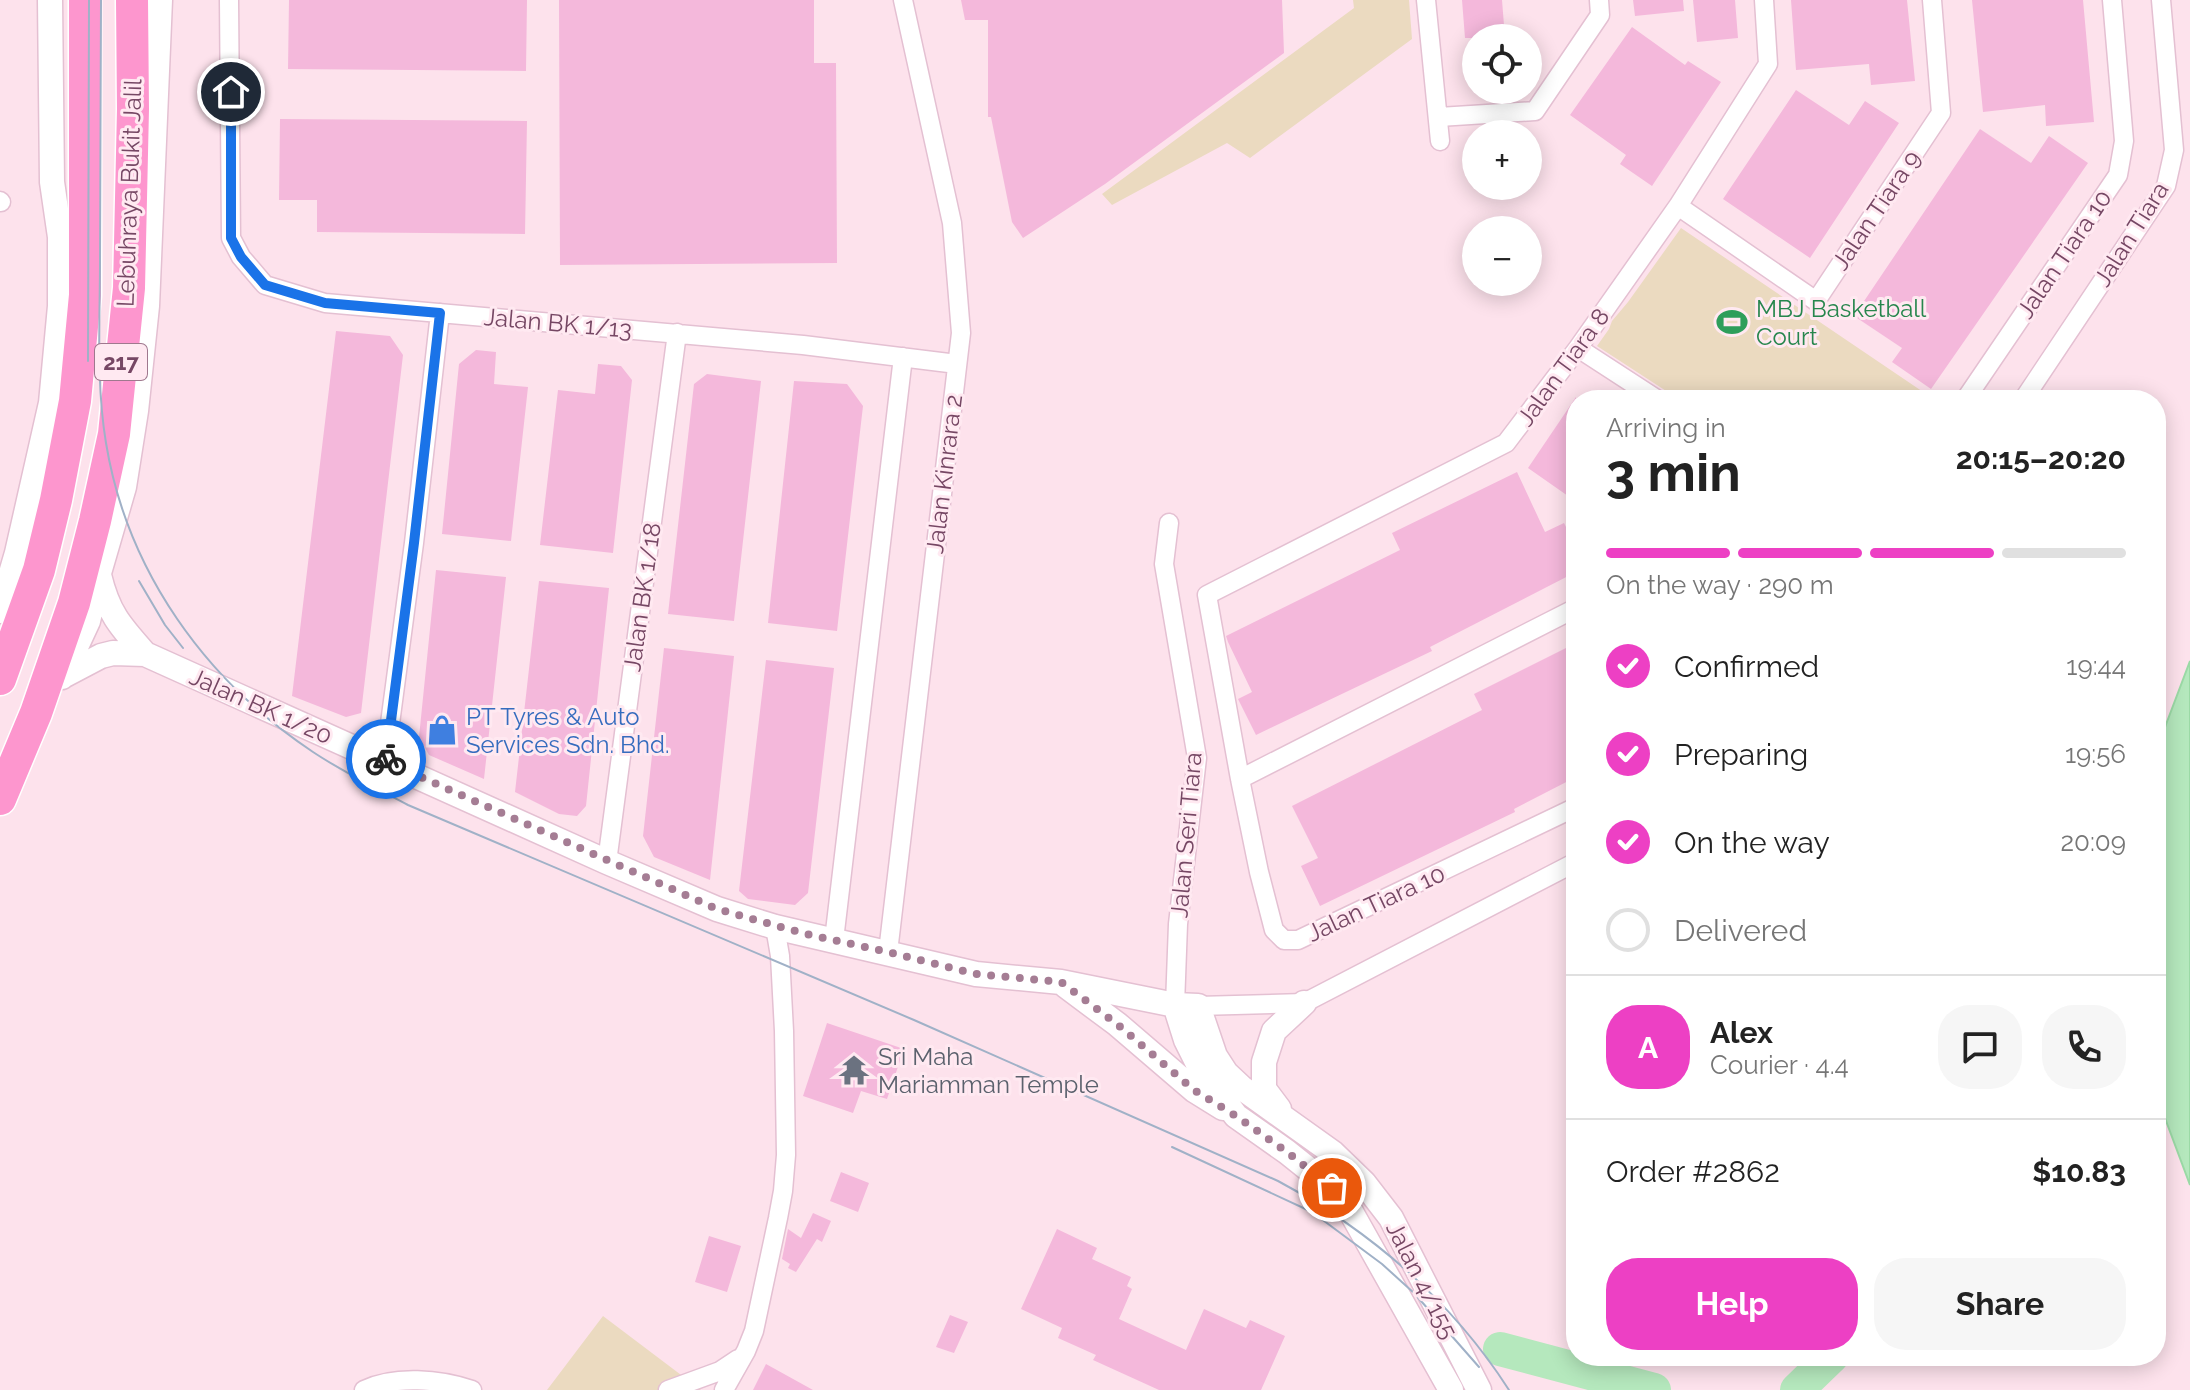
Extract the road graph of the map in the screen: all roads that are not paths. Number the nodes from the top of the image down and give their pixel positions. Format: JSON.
{"nodes":[{"id":1,"x":50,"y":0,"type":"edge"},
{"id":2,"x":85,"y":0,"type":"edge"},
{"id":3,"x":132,"y":0,"type":"edge"},
{"id":4,"x":160,"y":0,"type":"edge"},
{"id":5,"x":229,"y":0,"type":"edge"},
{"id":6,"x":903,"y":0,"type":"edge"},
{"id":7,"x":1426,"y":0,"type":"edge"},
{"id":8,"x":1599,"y":0,"type":"edge"},
{"id":9,"x":1764,"y":0,"type":"edge"},
{"id":10,"x":1932,"y":0,"type":"edge"},
{"id":11,"x":2112,"y":0,"type":"edge"},
{"id":12,"x":2161,"y":0,"type":"edge"},
{"id":13,"x":1439,"y":117,"type":"junction"},
{"id":14,"x":1440,"y":141,"type":"dead end"},
{"id":15,"x":1678,"y":206,"type":"junction"},
{"id":16,"x":440,"y":313,"type":"junction"},
{"id":17,"x":677,"y":333,"type":"junction"},
{"id":18,"x":1578,"y":348,"type":"junction"},
{"id":19,"x":903,"y":357,"type":"junction"},
{"id":20,"x":957,"y":364,"type":"junction"},
{"id":21,"x":1643,"y":390,"type":"edge"},
{"id":22,"x":1972,"y":390,"type":"edge"},
{"id":23,"x":2030,"y":390,"type":"edge"},
{"id":24,"x":1169,"y":523,"type":"dead end"},
{"id":25,"x":99,"y":573,"type":"junction"},
{"id":26,"x":2,"y":602,"type":"edge"},
{"id":27,"x":1566,"y":613,"type":"edge"},
{"id":28,"x":145,"y":654,"type":"junction"},
{"id":29,"x":63,"y":676,"type":"junction"},
{"id":30,"x":0,"y":679,"type":"edge"},
{"id":31,"x":36,"y":713,"type":"junction"},
{"id":32,"x":385,"y":761,"type":"junction"},
{"id":33,"x":1240,"y":779,"type":"junction"},
{"id":34,"x":0,"y":799,"type":"edge"},
{"id":35,"x":1566,"y":812,"type":"edge"},
{"id":36,"x":607,"y":862,"type":"junction"},
{"id":37,"x":1566,"y":867,"type":"edge"},
{"id":38,"x":775,"y":927,"type":"junction"},
{"id":39,"x":834,"y":940,"type":"junction"},
{"id":40,"x":888,"y":952,"type":"junction"},
{"id":41,"x":1061,"y":982,"type":"junction"},
{"id":42,"x":1304,"y":1003,"type":"junction"},
{"id":43,"x":1187,"y":1006,"type":"junction"},
{"id":44,"x":1236,"y":1116,"type":"junction"},
{"id":45,"x":1286,"y":1118,"type":"junction"},
{"id":46,"x":743,"y":1356,"type":"junction"},
{"id":47,"x":364,"y":1390,"type":"edge"},
{"id":48,"x":472,"y":1390,"type":"edge"},
{"id":49,"x":668,"y":1390,"type":"edge"},
{"id":50,"x":724,"y":1390,"type":"edge"},
{"id":51,"x":1451,"y":1390,"type":"edge"},
{"id":52,"x":1479,"y":1390,"type":"edge"}],
"edges":[{"from":1,"to":26,"type":"street"},
{"from":2,"to":30,"type":"highway","name":"Lebuhraya Bukit Jalil","number":"217"},
{"from":3,"to":31,"type":"highway","name":"Lebuhraya Bukit Jalil","number":"217"},
{"from":4,"to":25,"type":"street"},
{"from":5,"to":16,"type":"street","name":"Jalan BK 1/13"},
{"from":6,"to":20,"type":"street","name":"Jalan Kinrara 2"},
{"from":7,"to":13,"type":"street"},
{"from":8,"to":13,"type":"street"},
{"from":9,"to":15,"type":"street","name":"Jalan Tiara 8"},
{"from":10,"to":15,"type":"street","name":"Jalan Tiara 9"},
{"from":11,"to":22,"type":"street","name":"Jalan Tiara 10"},
{"from":12,"to":23,"type":"street","name":"Jalan Tiara"},
{"from":13,"to":14,"type":"street"},
{"from":15,"to":18,"type":"street","name":"Jalan Tiara 8"},
{"from":16,"to":17,"type":"street","name":"Jalan BK 1/13"},
{"from":16,"to":32,"type":"street"},
{"from":17,"to":19,"type":"street","name":"Jalan BK 1/13"},
{"from":17,"to":36,"type":"street","name":"Jalan BK 1/18"},
{"from":18,"to":21,"type":"street"},
{"from":18,"to":33,"type":"street","name":"Jalan Tiara 8"},
{"from":19,"to":20,"type":"street","name":"Jalan BK 1/13"},
{"from":19,"to":39,"type":"street"},
{"from":20,"to":40,"type":"street","name":"Jalan Kinrara 2"},
{"from":24,"to":43,"type":"street","name":"Jalan Seri Tiara"},
{"from":25,"to":28,"type":"street","name":"Jalan BK 1/20"},
{"from":25,"to":29,"type":"street"},
{"from":27,"to":33,"type":"street"},
{"from":28,"to":29,"type":"street","name":"Jalan BK 1/20"},
{"from":28,"to":32,"type":"street","name":"Jalan BK 1/20"},
{"from":29,"to":31,"type":"street"},
{"from":31,"to":34,"type":"highway","name":"Lebuhraya Bukit Jalil","number":"217"},
{"from":32,"to":36,"type":"street","name":"Jalan BK 1/20"},
{"from":33,"to":35,"type":"street","name":"Jalan Tiara 10"},
{"from":36,"to":38,"type":"street","name":"Jalan BK 1/20"},
{"from":37,"to":42,"type":"street"},
{"from":38,"to":39,"type":"street","name":"Jalan BK 1/20"},
{"from":38,"to":46,"type":"street"},
{"from":39,"to":40,"type":"street","name":"Jalan BK 1/20"},
{"from":40,"to":41,"type":"street","name":"Jalan BK 1/20"},
{"from":41,"to":43,"type":"street","name":"Jalan BK 1/20"},
{"from":41,"to":44,"type":"street"},
{"from":42,"to":43,"type":"street"},
{"from":42,"to":45,"type":"street"},
{"from":43,"to":44,"type":"street","name":"Jalan 4/155"},
{"from":43,"to":45,"type":"street","name":"Jalan 4/155"},
{"from":44,"to":51,"type":"street","name":"Jalan 4/155"},
{"from":45,"to":52,"type":"street","name":"Jalan 4/155"},
{"from":46,"to":49,"type":"street"},
{"from":46,"to":50,"type":"street"},
{"from":47,"to":48,"type":"street"}]}
